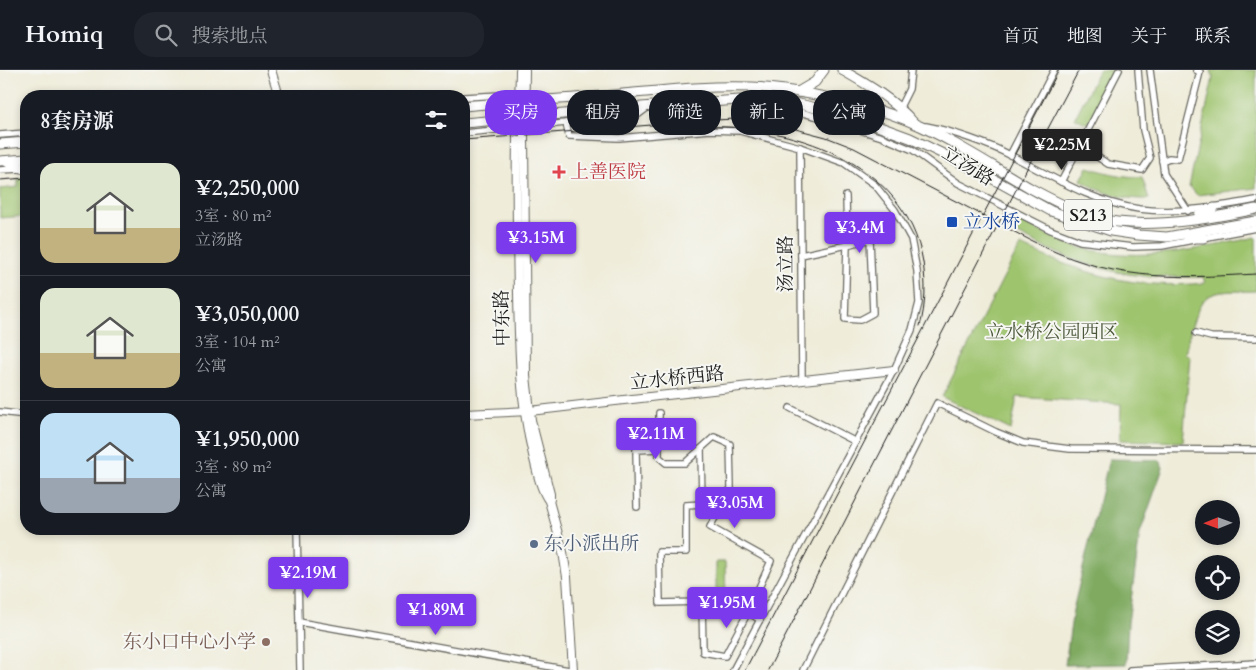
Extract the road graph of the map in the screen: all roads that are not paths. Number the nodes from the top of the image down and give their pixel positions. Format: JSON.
{"nodes":[{"id":1,"x":272,"y":70,"type":"edge"},
{"id":2,"x":520,"y":70,"type":"edge"},
{"id":3,"x":525,"y":70,"type":"edge"},
{"id":4,"x":824,"y":70,"type":"edge"},
{"id":5,"x":842,"y":70,"type":"edge"},
{"id":6,"x":911,"y":70,"type":"edge"},
{"id":7,"x":1054,"y":70,"type":"edge"},
{"id":8,"x":1119,"y":70,"type":"edge"},
{"id":9,"x":1138,"y":70,"type":"edge"},
{"id":10,"x":1150,"y":70,"type":"edge"},
{"id":11,"x":1196,"y":70,"type":"edge"},
{"id":12,"x":278,"y":90,"type":"edge"},
{"id":13,"x":521,"y":90,"type":"edge"},
{"id":14,"x":523,"y":90,"type":"edge"},
{"id":15,"x":780,"y":90,"type":"edge"},
{"id":16,"x":802,"y":90,"type":"edge"},
{"id":17,"x":803,"y":93,"type":"edge"},
{"id":18,"x":485,"y":96,"type":"edge"},
{"id":19,"x":470,"y":97,"type":"edge"},
{"id":20,"x":557,"y":99,"type":"edge"},
{"id":21,"x":485,"y":105,"type":"edge"},
{"id":22,"x":803,"y":105,"type":"edge"},
{"id":23,"x":470,"y":106,"type":"edge"},
{"id":24,"x":649,"y":106,"type":"joint"},
{"id":25,"x":900,"y":107,"type":"junction"},
{"id":26,"x":803,"y":114,"type":"edge"},
{"id":27,"x":557,"y":118,"type":"edge"},
{"id":28,"x":470,"y":123,"type":"edge"},
{"id":29,"x":485,"y":123,"type":"edge"},
{"id":30,"x":557,"y":123,"type":"edge"},
{"id":31,"x":566,"y":123,"type":"junction"},
{"id":32,"x":915,"y":124,"type":"junction"},
{"id":33,"x":485,"y":129,"type":"edge"},
{"id":34,"x":470,"y":132,"type":"edge"},
{"id":35,"x":20,"y":133,"type":"edge"},
{"id":36,"x":0,"y":135,"type":"edge"},
{"id":37,"x":520,"y":135,"type":"edge"},
{"id":38,"x":20,"y":142,"type":"edge"},
{"id":39,"x":0,"y":144,"type":"edge"},
{"id":40,"x":800,"y":147,"type":"junction"},
{"id":41,"x":1087,"y":150,"type":"dead end"},
{"id":42,"x":1010,"y":155,"type":"junction"},
{"id":43,"x":20,"y":160,"type":"edge"},
{"id":44,"x":2,"y":161,"type":"edge"},
{"id":45,"x":1162,"y":161,"type":"junction"},
{"id":46,"x":20,"y":167,"type":"edge"},
{"id":47,"x":20,"y":169,"type":"edge"},
{"id":48,"x":0,"y":170,"type":"edge"},
{"id":49,"x":1061,"y":182,"type":"junction"},
{"id":50,"x":846,"y":196,"type":"dead end"},
{"id":51,"x":1256,"y":200,"type":"edge"},
{"id":52,"x":1214,"y":208,"type":"joint"},
{"id":53,"x":1256,"y":209,"type":"edge"},
{"id":54,"x":1188,"y":216,"type":"junction"},
{"id":55,"x":1256,"y":221,"type":"edge"},
{"id":56,"x":1256,"y":228,"type":"edge"},
{"id":57,"x":1167,"y":237,"type":"junction"},
{"id":58,"x":1203,"y":238,"type":"junction"},
{"id":59,"x":847,"y":244,"type":"junction"},
{"id":60,"x":801,"y":255,"type":"junction"},
{"id":61,"x":1196,"y":334,"type":"dead end"},
{"id":62,"x":1256,"y":338,"type":"edge"},
{"id":63,"x":894,"y":370,"type":"junction"},
{"id":64,"x":802,"y":380,"type":"junction"},
{"id":65,"x":790,"y":408,"type":"dead end"},
{"id":66,"x":0,"y":412,"type":"edge"},
{"id":67,"x":527,"y":412,"type":"junction"},
{"id":68,"x":658,"y":413,"type":"dead end"},
{"id":69,"x":20,"y":414,"type":"edge"},
{"id":70,"x":470,"y":414,"type":"edge"},
{"id":71,"x":856,"y":442,"type":"junction"},
{"id":72,"x":659,"y":449,"type":"junction"},
{"id":73,"x":701,"y":449,"type":"junction"},
{"id":74,"x":1256,"y":450,"type":"edge"},
{"id":75,"x":637,"y":507,"type":"dead end"},
{"id":76,"x":296,"y":535,"type":"edge"},
{"id":77,"x":748,"y":612,"type":"junction"},
{"id":78,"x":760,"y":620,"type":"junction"},
{"id":79,"x":298,"y":622,"type":"junction"},
{"id":80,"x":1256,"y":662,"type":"edge"},
{"id":81,"x":300,"y":670,"type":"edge"},
{"id":82,"x":571,"y":670,"type":"edge"},
{"id":83,"x":734,"y":670,"type":"edge"},
{"id":84,"x":803,"y":670,"type":"edge"},
{"id":85,"x":1130,"y":670,"type":"edge"}],
"edges":[{"from":1,"to":12,"type":"street"},
{"from":2,"to":13,"type":"street","name":"中东路"},
{"from":3,"to":14,"type":"street","name":"中东路"},
{"from":4,"to":16,"type":"main road"},
{"from":5,"to":25,"type":"main road"},
{"from":6,"to":25,"type":"street"},
{"from":7,"to":42,"type":"street"},
{"from":8,"to":49,"type":"street"},
{"from":9,"to":41,"type":"street"},
{"from":10,"to":45,"type":"street"},
{"from":11,"to":45,"type":"street"},
{"from":15,"to":20,"type":"main road","name":"立汤路","number":"S213"},
{"from":17,"to":32,"type":"main road","name":"立汤路","number":"S213"},
{"from":18,"to":19,"type":"street","name":"立汤路","number":"S213"},
{"from":21,"to":23,"type":"main road","name":"立汤路","number":"S213"},
{"from":22,"to":57,"type":"main road","name":"立汤路","number":"S213"},
{"from":24,"to":27,"type":"main road","name":"立汤路","number":"S213"},
{"from":24,"to":31,"type":"street","name":"立汤路","number":"S213"},
{"from":25,"to":32,"type":"main road"},
{"from":26,"to":58,"type":"street","name":"立汤路","number":"S213"},
{"from":28,"to":29,"type":"main road","name":"立汤路","number":"S213"},
{"from":30,"to":31,"type":"street","name":"立汤路","number":"S213"},
{"from":31,"to":40,"type":"street"},
{"from":32,"to":42,"type":"street","name":"立汤路","number":"S213"},
{"from":32,"to":54,"type":"main road","name":"立汤路","number":"S213"},
{"from":33,"to":34,"type":"street","name":"立汤路","number":"S213"},
{"from":35,"to":36,"type":"street"},
{"from":37,"to":67,"type":"street","name":"中东路"},
{"from":38,"to":39,"type":"main road"},
{"from":40,"to":60,"type":"street","name":"汤立路"},
{"from":40,"to":63,"type":"street"},
{"from":42,"to":49,"type":"street","name":"立汤路","number":"S213"},
{"from":43,"to":44,"type":"main road"},
{"from":44,"to":46,"type":"main road"},
{"from":45,"to":54,"type":"street"},
{"from":47,"to":48,"type":"street"},
{"from":49,"to":54,"type":"street","name":"立汤路","number":"S213"},
{"from":50,"to":59,"type":"street"},
{"from":51,"to":52,"type":"street"},
{"from":52,"to":54,"type":"main road"},
{"from":53,"to":54,"type":"main road","name":"立汤路","number":"S213"},
{"from":55,"to":57,"type":"main road","name":"立汤路","number":"S213"},
{"from":56,"to":58,"type":"street","name":"立汤路","number":"S213"},
{"from":57,"to":58,"type":"main road"},
{"from":59,"to":59,"type":"street"},
{"from":59,"to":60,"type":"street"},
{"from":60,"to":64,"type":"street","name":"汤立路"},
{"from":61,"to":62,"type":"street"},
{"from":63,"to":64,"type":"street","name":"立水桥西路"},
{"from":63,"to":71,"type":"street"},
{"from":64,"to":67,"type":"street","name":"立水桥西路"},
{"from":65,"to":71,"type":"street"},
{"from":66,"to":69,"type":"street"},
{"from":67,"to":70,"type":"street","name":"立水桥西路"},
{"from":67,"to":82,"type":"street","name":"中东路"},
{"from":68,"to":72,"type":"street"},
{"from":71,"to":78,"type":"street"},
{"from":72,"to":73,"type":"street"},
{"from":72,"to":75,"type":"street"},
{"from":73,"to":77,"type":"street"},
{"from":73,"to":77,"type":"street"},
{"from":74,"to":84,"type":"street"},
{"from":76,"to":79,"type":"street"},
{"from":77,"to":78,"type":"street"},
{"from":78,"to":83,"type":"street"},
{"from":79,"to":81,"type":"street"},
{"from":79,"to":82,"type":"street"},
{"from":80,"to":85,"type":"street"}]}
